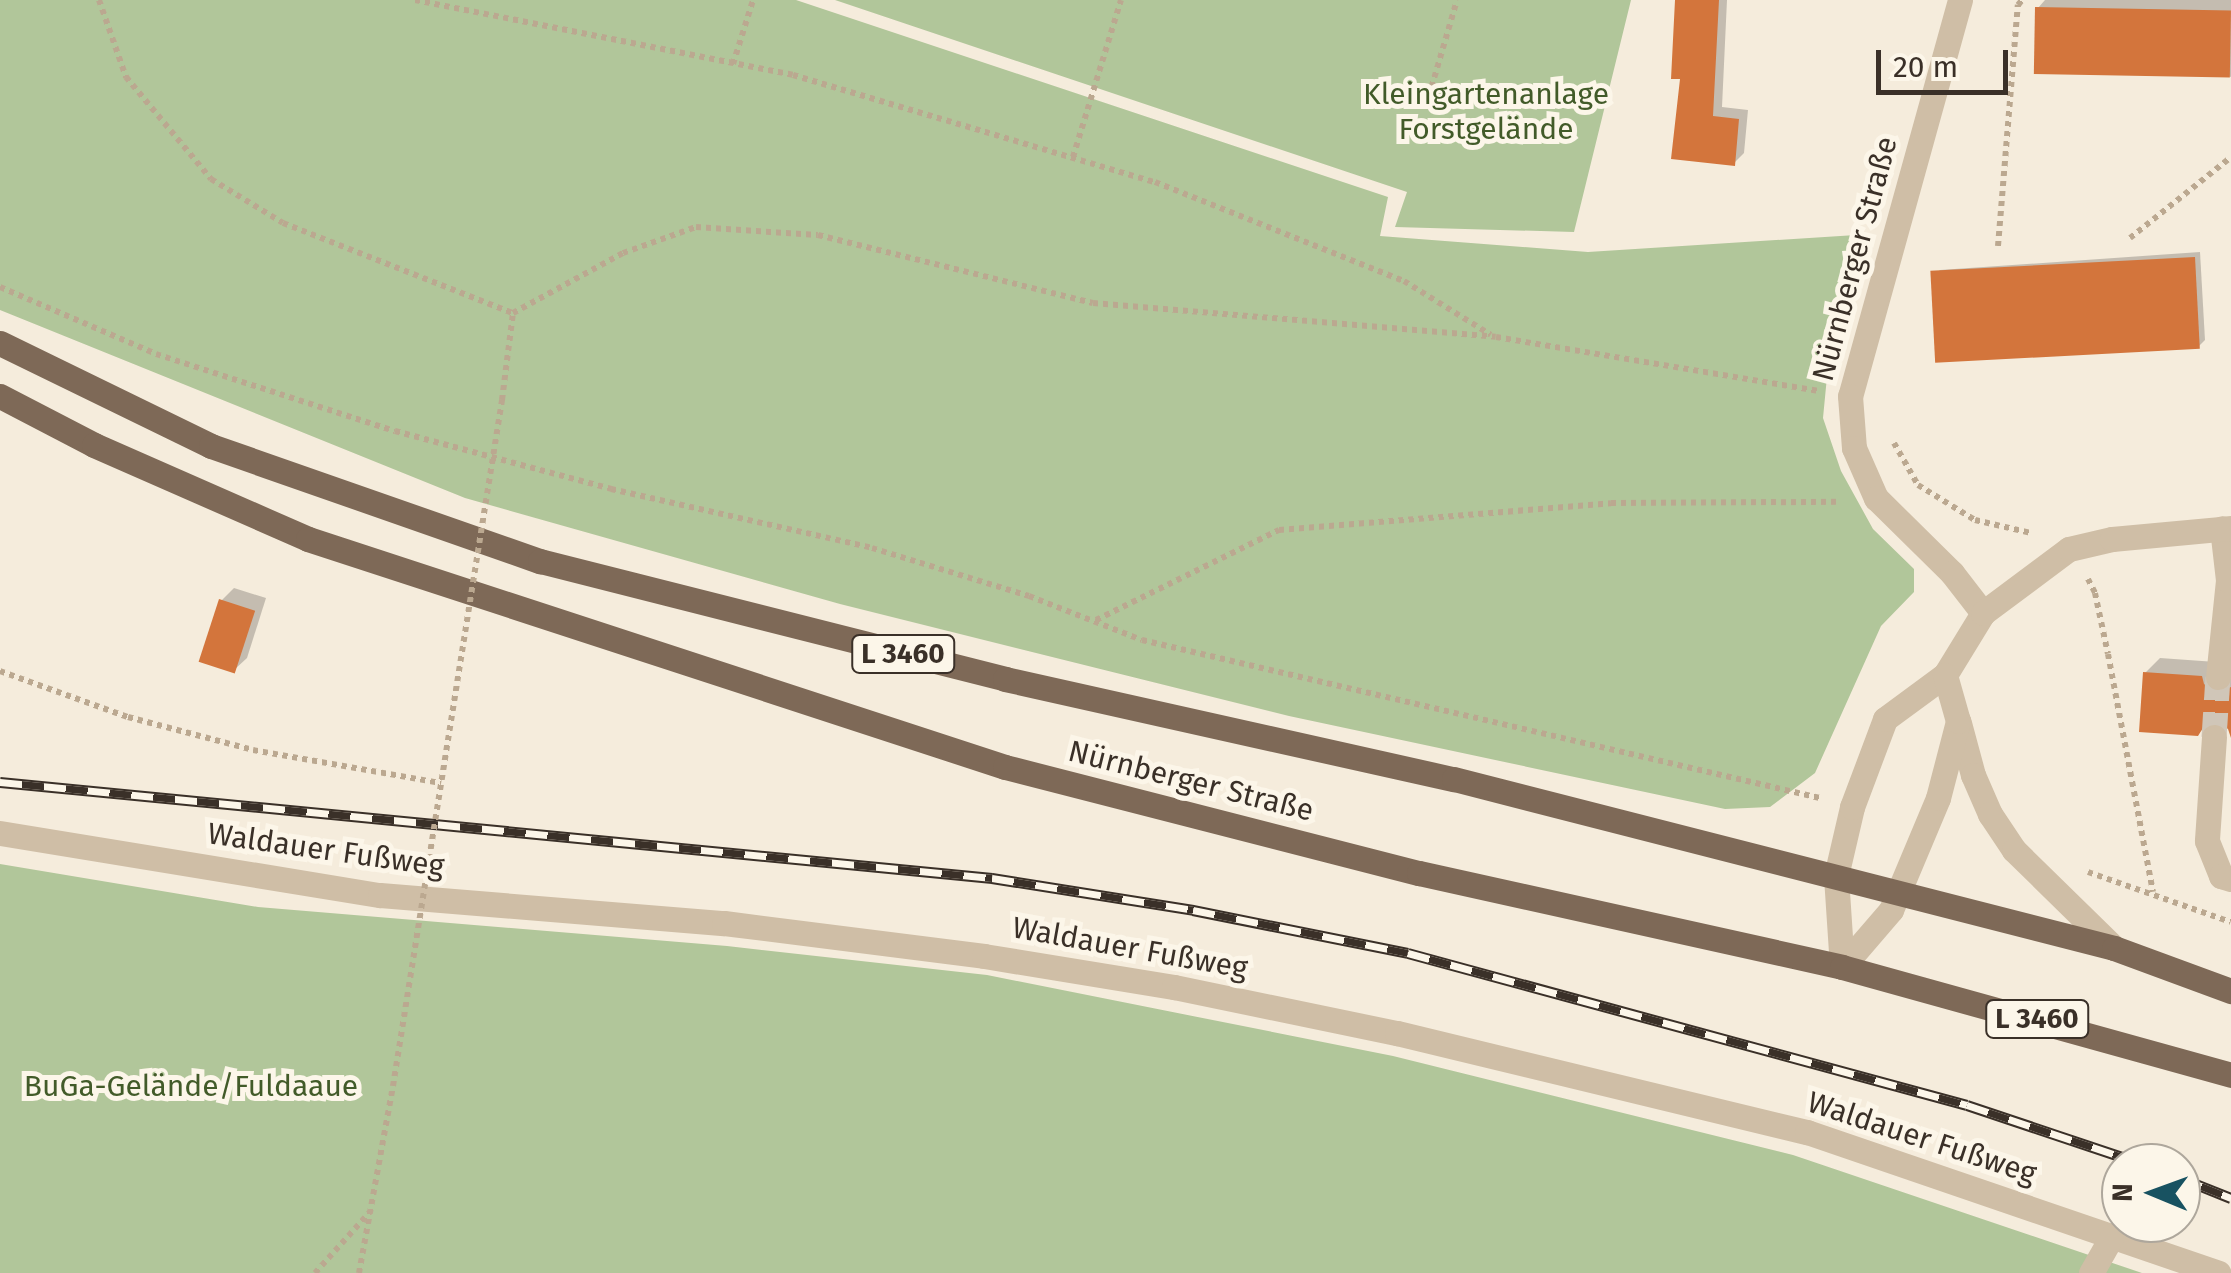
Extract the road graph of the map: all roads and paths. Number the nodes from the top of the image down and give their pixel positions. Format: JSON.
{"nodes":[{"id":1,"x":99,"y":0,"type":"edge"},
{"id":2,"x":415,"y":0,"type":"edge"},
{"id":3,"x":753,"y":0,"type":"edge"},
{"id":4,"x":1121,"y":0,"type":"edge"},
{"id":5,"x":1458,"y":0,"type":"edge"},
{"id":6,"x":1960,"y":0,"type":"edge"},
{"id":7,"x":2022,"y":0,"type":"edge"},
{"id":8,"x":733,"y":64,"type":"junction"},
{"id":9,"x":1426,"y":106,"type":"dead end"},
{"id":10,"x":2231,"y":157,"type":"edge"},
{"id":11,"x":1073,"y":158,"type":"junction"},
{"id":12,"x":2130,"y":238,"type":"dead end"},
{"id":13,"x":1998,"y":246,"type":"dead end"},
{"id":14,"x":0,"y":288,"type":"edge"},
{"id":15,"x":513,"y":313,"type":"junction"},
{"id":16,"x":1496,"y":338,"type":"junction"},
{"id":17,"x":0,"y":343,"type":"edge"},
{"id":18,"x":0,"y":396,"type":"edge"},
{"id":19,"x":1850,"y":396,"type":"junction"},
{"id":20,"x":1876,"y":498,"type":"junction"},
{"id":21,"x":2227,"y":528,"type":"edge"},
{"id":22,"x":1983,"y":613,"type":"junction"},
{"id":23,"x":1096,"y":620,"type":"junction"},
{"id":24,"x":3,"y":672,"type":"edge"},
{"id":25,"x":1945,"y":675,"type":"junction"},
{"id":26,"x":2218,"y":677,"type":"tunnel mouth"},
{"id":27,"x":1958,"y":720,"type":"junction"},
{"id":28,"x":2214,"y":737,"type":"tunnel mouth"},
{"id":29,"x":441,"y":783,"type":"junction"},
{"id":30,"x":1852,"y":806,"type":"junction"},
{"id":31,"x":0,"y":832,"type":"edge"},
{"id":32,"x":1836,"y":876,"type":"junction"},
{"id":33,"x":2231,"y":880,"type":"edge"},
{"id":34,"x":1899,"y":892,"type":"junction"},
{"id":35,"x":2153,"y":892,"type":"dead end"},
{"id":36,"x":2231,"y":922,"type":"edge"},
{"id":37,"x":2114,"y":948,"type":"junction"},
{"id":38,"x":1842,"y":967,"type":"junction"},
{"id":39,"x":2231,"y":990,"type":"edge"},
{"id":40,"x":2231,"y":1075,"type":"edge"},
{"id":41,"x":370,"y":1212,"type":"junction"},
{"id":42,"x":2101,"y":1232,"type":"edge"},
{"id":43,"x":2108,"y":1243,"type":"edge"},
{"id":44,"x":2132,"y":1243,"type":"edge"},
{"id":45,"x":315,"y":1273,"type":"edge"},
{"id":46,"x":358,"y":1273,"type":"edge"},
{"id":47,"x":2091,"y":1273,"type":"edge"},
{"id":48,"x":2219,"y":1273,"type":"edge"}],
"edges":[{"from":1,"to":15,"type":"path"},
{"from":2,"to":8,"type":"path"},
{"from":3,"to":8,"type":"path"},
{"from":4,"to":11,"type":"path"},
{"from":5,"to":9,"type":"path"},
{"from":6,"to":19,"type":"street","name":"Nürnberger Straße"},
{"from":7,"to":13,"type":"path"},
{"from":8,"to":11,"type":"path"},
{"from":10,"to":12,"type":"path"},
{"from":11,"to":16,"type":"path"},
{"from":14,"to":23,"type":"path"},
{"from":15,"to":16,"type":"path"},
{"from":15,"to":29,"type":"path","bridge":true},
{"from":16,"to":19,"type":"path"},
{"from":17,"to":32,"type":"main road","number":"L 3460"},
{"from":18,"to":38,"type":"main road","name":"Nürnberger Straße","number":"L 3460"},
{"from":19,"to":20,"type":"street","name":"Nürnberger Straße"},
{"from":20,"to":22,"type":"street","name":"Nürnberger Straße"},
{"from":20,"to":23,"type":"path"},
{"from":21,"to":22,"type":"street"},
{"from":21,"to":26,"type":"street"},
{"from":22,"to":25,"type":"street"},
{"from":23,"to":30,"type":"path"},
{"from":24,"to":29,"type":"path"},
{"from":25,"to":27,"type":"street"},
{"from":25,"to":30,"type":"street"},
{"from":27,"to":34,"type":"street"},
{"from":27,"to":37,"type":"street"},
{"from":28,"to":33,"type":"street"},
{"from":29,"to":41,"type":"path","bridge":true},
{"from":30,"to":32,"type":"street"},
{"from":31,"to":42,"type":"street","name":"Waldauer Fußweg"},
{"from":32,"to":34,"type":"main road"},
{"from":32,"to":38,"type":"street"},
{"from":34,"to":37,"type":"main road"},
{"from":34,"to":38,"type":"street"},
{"from":35,"to":36,"type":"path"},
{"from":37,"to":39,"type":"main road"},
{"from":38,"to":40,"type":"main road","number":"L 3460"},
{"from":41,"to":45,"type":"path"},
{"from":41,"to":46,"type":"path"},
{"from":43,"to":47,"type":"street"},
{"from":44,"to":48,"type":"street","name":"Waldauer Fußweg"}]}
